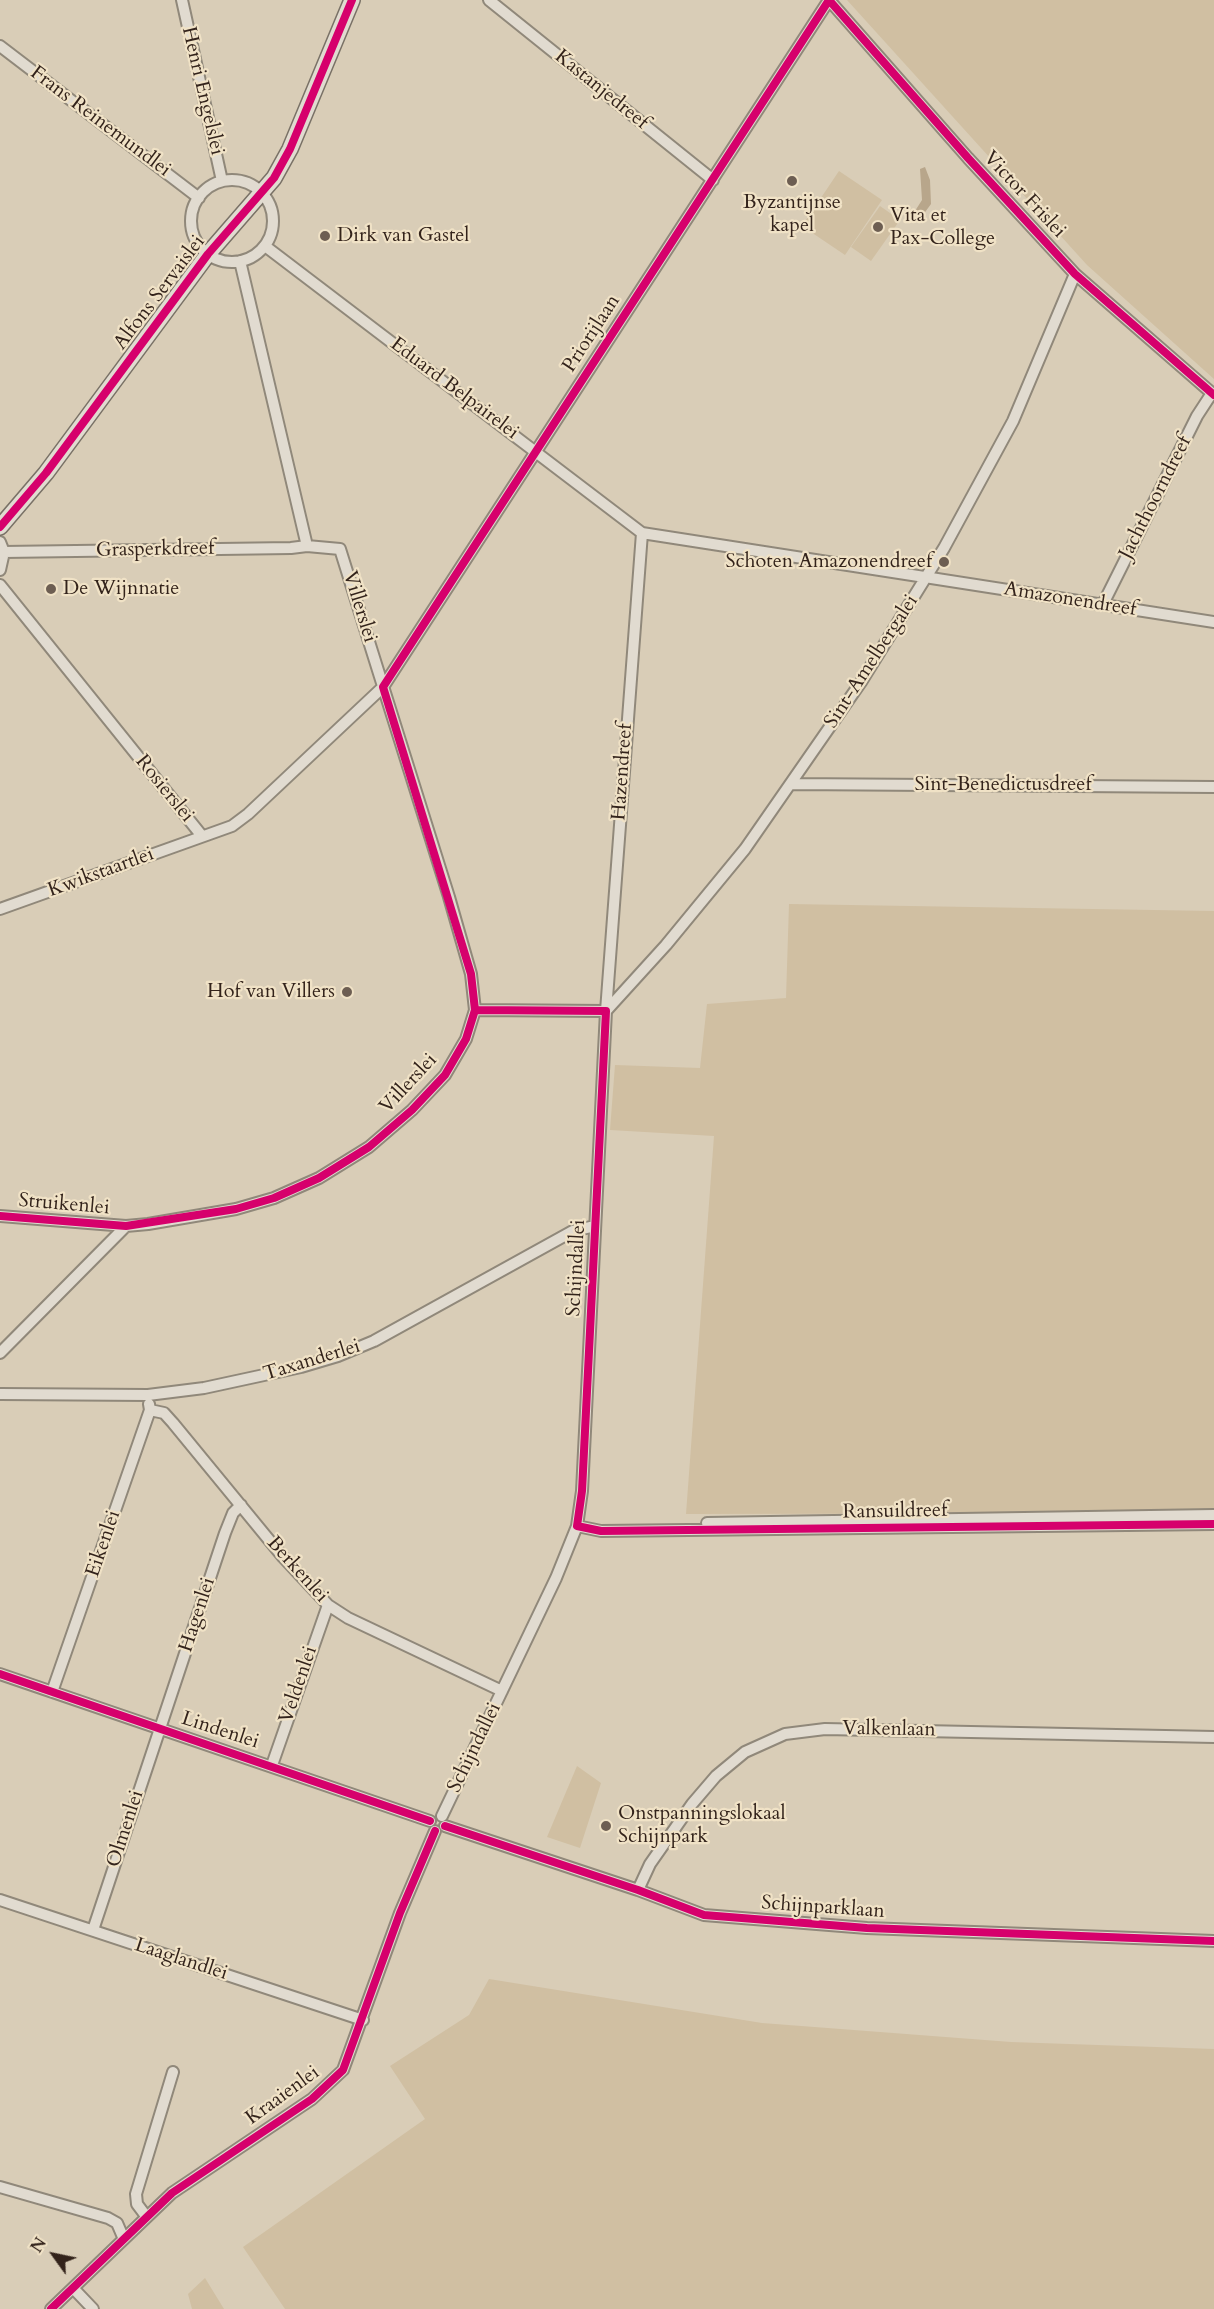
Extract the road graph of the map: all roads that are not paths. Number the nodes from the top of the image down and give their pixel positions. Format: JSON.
{"nodes":[{"id":1,"x":182,"y":0,"type":"edge"},
{"id":2,"x":352,"y":0,"type":"edge"},
{"id":3,"x":489,"y":0,"type":"edge"},
{"id":4,"x":829,"y":0,"type":"edge"},
{"id":5,"x":0,"y":46,"type":"edge"},
{"id":6,"x":713,"y":180,"type":"junction"},
{"id":7,"x":222,"y":181,"type":"junction"},
{"id":8,"x":262,"y":193,"type":"junction"},
{"id":9,"x":199,"y":198,"type":"junction"},
{"id":10,"x":265,"y":246,"type":"junction"},
{"id":11,"x":208,"y":254,"type":"junction"},
{"id":12,"x":240,"y":261,"type":"junction"},
{"id":13,"x":1075,"y":274,"type":"junction"},
{"id":14,"x":1213,"y":394,"type":"edge"},
{"id":15,"x":536,"y":451,"type":"junction"},
{"id":16,"x":0,"y":527,"type":"edge"},
{"id":17,"x":642,"y":532,"type":"junction"},
{"id":18,"x":307,"y":546,"type":"junction"},
{"id":19,"x":2,"y":547,"type":"edge"},
{"id":20,"x":0,"y":570,"type":"edge"},
{"id":21,"x":927,"y":578,"type":"junction"},
{"id":22,"x":0,"y":585,"type":"edge"},
{"id":23,"x":1103,"y":604,"type":"junction"},
{"id":24,"x":1214,"y":622,"type":"edge"},
{"id":25,"x":383,"y":687,"type":"junction"},
{"id":26,"x":791,"y":784,"type":"junction"},
{"id":27,"x":1214,"y":787,"type":"edge"},
{"id":28,"x":202,"y":836,"type":"junction"},
{"id":29,"x":0,"y":909,"type":"edge"},
{"id":30,"x":475,"y":1010,"type":"junction"},
{"id":31,"x":606,"y":1011,"type":"junction"},
{"id":32,"x":0,"y":1216,"type":"edge"},
{"id":33,"x":126,"y":1226,"type":"junction"},
{"id":34,"x":595,"y":1226,"type":"junction"},
{"id":35,"x":0,"y":1353,"type":"edge"},
{"id":36,"x":163,"y":1393,"type":"junction"},
{"id":37,"x":0,"y":1394,"type":"edge"},
{"id":38,"x":148,"y":1395,"type":"junction"},
{"id":39,"x":150,"y":1410,"type":"junction"},
{"id":40,"x":164,"y":1413,"type":"junction"},
{"id":41,"x":241,"y":1505,"type":"junction"},
{"id":42,"x":1214,"y":1515,"type":"edge"},
{"id":43,"x":1214,"y":1524,"type":"edge"},
{"id":44,"x":577,"y":1526,"type":"junction"},
{"id":45,"x":590,"y":1527,"type":"junction"},
{"id":46,"x":328,"y":1605,"type":"junction"},
{"id":47,"x":0,"y":1674,"type":"edge"},
{"id":48,"x":502,"y":1691,"type":"junction"},
{"id":49,"x":52,"y":1692,"type":"junction"},
{"id":50,"x":160,"y":1729,"type":"junction"},
{"id":51,"x":1214,"y":1737,"type":"edge"},
{"id":52,"x":272,"y":1765,"type":"junction"},
{"id":53,"x":430,"y":1821,"type":"junction"},
{"id":54,"x":444,"y":1821,"type":"junction"},
{"id":55,"x":435,"y":1831,"type":"junction"},
{"id":56,"x":639,"y":1890,"type":"junction"},
{"id":57,"x":0,"y":1900,"type":"edge"},
{"id":58,"x":93,"y":1930,"type":"junction"},
{"id":59,"x":1214,"y":1941,"type":"edge"},
{"id":60,"x":363,"y":2020,"type":"junction"},
{"id":61,"x":173,"y":2072,"type":"dead end"},
{"id":62,"x":0,"y":2187,"type":"edge"},
{"id":63,"x":146,"y":2216,"type":"junction"},
{"id":64,"x":123,"y":2237,"type":"junction"},
{"id":65,"x":73,"y":2288,"type":"junction"},
{"id":66,"x":51,"y":2309,"type":"edge"},
{"id":67,"x":93,"y":2309,"type":"edge"}],
"edges":[{"from":1,"to":7,"type":"street","name":"Henri Engelslei"},
{"from":2,"to":8,"type":"street","name":"Alfons Servaislei"},
{"from":3,"to":6,"type":"street","name":"Kastanjedreef"},
{"from":4,"to":6,"type":"street","name":"Priorijlaan"},
{"from":4,"to":13,"type":"street","name":"Victor Frislei"},
{"from":5,"to":9,"type":"street","name":"Frans Reinemundlei"},
{"from":6,"to":15,"type":"street","name":"Priorijlaan"},
{"from":7,"to":8,"type":"street"},
{"from":7,"to":9,"type":"street"},
{"from":8,"to":10,"type":"street"},
{"from":8,"to":11,"type":"street","name":"Alfons Servaislei"},
{"from":9,"to":11,"type":"street"},
{"from":10,"to":12,"type":"street"},
{"from":10,"to":15,"type":"street","name":"Eduard Belpairelei"},
{"from":11,"to":12,"type":"street"},
{"from":11,"to":16,"type":"street","name":"Alfons Servaislei"},
{"from":12,"to":18,"type":"street"},
{"from":13,"to":14,"type":"street","name":"Victor Frislei"},
{"from":13,"to":21,"type":"street","name":"Sint-Amelbergalei"},
{"from":14,"to":23,"type":"street","name":"Jachthoorndreef"},
{"from":15,"to":17,"type":"street","name":"Eduard Belpairelei"},
{"from":15,"to":25,"type":"street","name":"Priorijlaan"},
{"from":17,"to":21,"type":"street","name":"Eduard Belpairelei"},
{"from":17,"to":31,"type":"street","name":"Hazendreef"},
{"from":18,"to":19,"type":"street","name":"Grasperkdreef"},
{"from":18,"to":25,"type":"street","name":"Villerslei"},
{"from":19,"to":20,"type":"street"},
{"from":21,"to":23,"type":"street","name":"Amazonendreef"},
{"from":21,"to":26,"type":"street","name":"Sint-Amelbergalei"},
{"from":22,"to":28,"type":"street","name":"Rosierslei"},
{"from":23,"to":24,"type":"street","name":"Amazonendreef"},
{"from":25,"to":28,"type":"street","name":"Rosierslei"},
{"from":25,"to":30,"type":"street","name":"Villerslei"},
{"from":26,"to":27,"type":"street","name":"Sint-Benedictusdreef"},
{"from":26,"to":31,"type":"street","name":"Sint-Amelbergalei"},
{"from":28,"to":29,"type":"street","name":"Kwikstaartlei"},
{"from":30,"to":31,"type":"street"},
{"from":30,"to":33,"type":"street","name":"Villerslei"},
{"from":31,"to":34,"type":"street","name":"Schijndallei"},
{"from":32,"to":33,"type":"street","name":"Struikenlei"},
{"from":33,"to":35,"type":"street"},
{"from":34,"to":36,"type":"street","name":"Taxanderlei"},
{"from":34,"to":44,"type":"street","name":"Schijndallei"},
{"from":36,"to":38,"type":"street","name":"Taxanderlei"},
{"from":36,"to":40,"type":"street"},
{"from":37,"to":38,"type":"street","name":"Taxanderlei"},
{"from":38,"to":39,"type":"street","name":"Eikenlei"},
{"from":39,"to":40,"type":"street"},
{"from":39,"to":49,"type":"street","name":"Eikenlei"},
{"from":40,"to":41,"type":"street","name":"Berkenlei"},
{"from":41,"to":46,"type":"street","name":"Berkenlei"},
{"from":41,"to":50,"type":"street","name":"Hagenlei"},
{"from":42,"to":45,"type":"street","name":"Ransuildreef"},
{"from":43,"to":45,"type":"street","name":"Ransuildreef"},
{"from":44,"to":45,"type":"street","name":"Ransuildreef"},
{"from":44,"to":48,"type":"street","name":"Schijndallei"},
{"from":46,"to":48,"type":"street","name":"Berkenlei"},
{"from":46,"to":52,"type":"street","name":"Veldenlei"},
{"from":47,"to":49,"type":"street","name":"Lindenlei"},
{"from":48,"to":54,"type":"street","name":"Schijndallei"},
{"from":49,"to":50,"type":"street","name":"Lindenlei"},
{"from":50,"to":52,"type":"street","name":"Lindenlei"},
{"from":50,"to":58,"type":"street","name":"Olmenlei"},
{"from":51,"to":56,"type":"street","name":"Valkenlaan"},
{"from":52,"to":53,"type":"street","name":"Lindenlei"},
{"from":53,"to":54,"type":"street"},
{"from":53,"to":55,"type":"street"},
{"from":54,"to":55,"type":"street"},
{"from":54,"to":56,"type":"street","name":"Schijnparklaan"},
{"from":55,"to":60,"type":"street","name":"Kraaienlei"},
{"from":56,"to":59,"type":"street","name":"Schijnparklaan"},
{"from":57,"to":58,"type":"street","name":"Laaglandlei"},
{"from":58,"to":60,"type":"street","name":"Laaglandlei"},
{"from":60,"to":63,"type":"street","name":"Kraaienlei"},
{"from":61,"to":63,"type":"street"},
{"from":62,"to":64,"type":"street"},
{"from":63,"to":64,"type":"street","name":"Kraaienlei"},
{"from":64,"to":65,"type":"street","name":"Kraaienlei"},
{"from":65,"to":66,"type":"street","name":"Kraaienlei"},
{"from":65,"to":67,"type":"street"}]}
